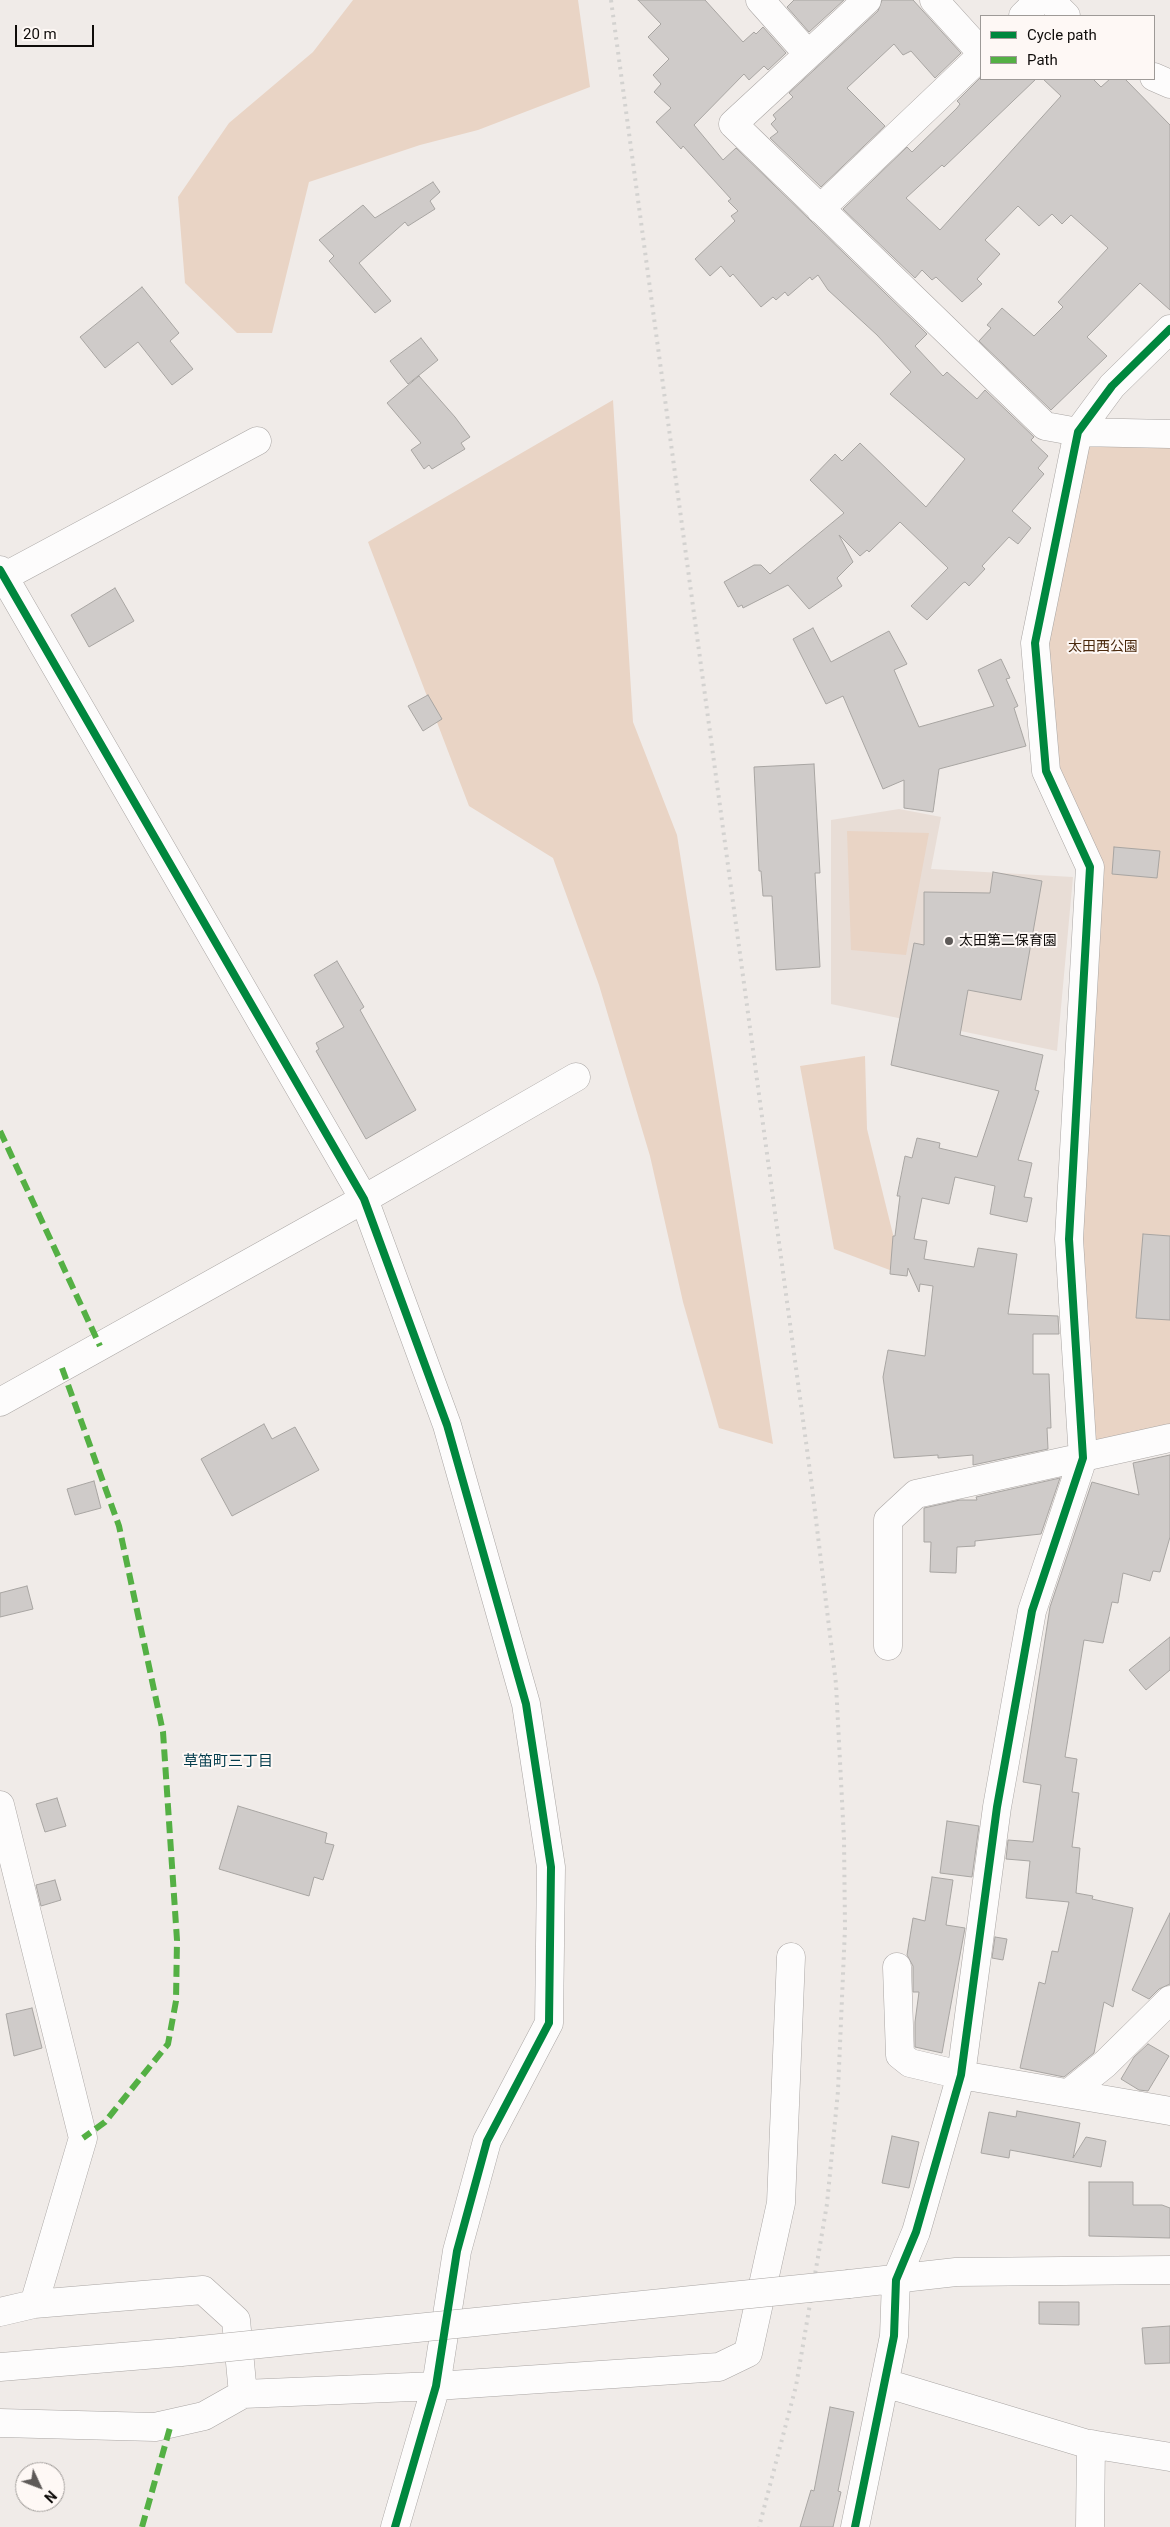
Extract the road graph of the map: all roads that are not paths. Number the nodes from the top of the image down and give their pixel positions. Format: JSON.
{"nodes":[{"id":1,"x":760,"y":0,"type":"edge"},
{"id":2,"x":867,"y":0,"type":"edge"},
{"id":3,"x":934,"y":0,"type":"edge"},
{"id":4,"x":1040,"y":0,"type":"edge"},
{"id":5,"x":1050,"y":0,"type":"edge"},
{"id":6,"x":1023,"y":15,"type":"edge"},
{"id":7,"x":1065,"y":15,"type":"edge"},
{"id":8,"x":980,"y":51,"type":"edge"},
{"id":9,"x":808,"y":54,"type":"junction"},
{"id":10,"x":980,"y":57,"type":"edge"},
{"id":11,"x":1155,"y":78,"type":"edge"},
{"id":12,"x":1170,"y":84,"type":"edge"},
{"id":13,"x":820,"y":209,"type":"junction"},
{"id":14,"x":1170,"y":329,"type":"edge"},
{"id":15,"x":1078,"y":432,"type":"junction"},
{"id":16,"x":1170,"y":434,"type":"edge"},
{"id":17,"x":257,"y":441,"type":"dead end"},
{"id":18,"x":2,"y":575,"type":"edge"},
{"id":19,"x":576,"y":1076,"type":"dead end"},
{"id":20,"x":364,"y":1199,"type":"junction"},
{"id":21,"x":0,"y":1402,"type":"edge"},
{"id":22,"x":1170,"y":1438,"type":"edge"},
{"id":23,"x":1083,"y":1458,"type":"junction"},
{"id":24,"x":888,"y":1646,"type":"dead end"},
{"id":25,"x":0,"y":1805,"type":"edge"},
{"id":26,"x":791,"y":1958,"type":"dead end"},
{"id":27,"x":897,"y":1966,"type":"dead end"},
{"id":28,"x":1170,"y":2000,"type":"edge"},
{"id":29,"x":961,"y":2074,"type":"junction"},
{"id":30,"x":1069,"y":2093,"type":"junction"},
{"id":31,"x":1170,"y":2111,"type":"edge"},
{"id":32,"x":1170,"y":2270,"type":"edge"},
{"id":33,"x":896,"y":2280,"type":"junction"},
{"id":34,"x":34,"y":2304,"type":"junction"},
{"id":35,"x":0,"y":2312,"type":"edge"},
{"id":36,"x":0,"y":2367,"type":"edge"},
{"id":37,"x":885,"y":2382,"type":"junction"},
{"id":38,"x":436,"y":2386,"type":"junction"},
{"id":39,"x":243,"y":2394,"type":"junction"},
{"id":40,"x":0,"y":2423,"type":"edge"},
{"id":41,"x":1091,"y":2444,"type":"junction"},
{"id":42,"x":1170,"y":2457,"type":"edge"},
{"id":43,"x":396,"y":2527,"type":"edge"},
{"id":44,"x":855,"y":2527,"type":"edge"},
{"id":45,"x":1090,"y":2527,"type":"edge"}],
"edges":[{"from":1,"to":9,"type":"street"},
{"from":2,"to":9,"type":"street"},
{"from":3,"to":8,"type":"street"},
{"from":4,"to":6,"type":"street"},
{"from":5,"to":7,"type":"street"},
{"from":9,"to":13,"type":"street"},
{"from":10,"to":13,"type":"street"},
{"from":11,"to":12,"type":"street"},
{"from":13,"to":15,"type":"street"},
{"from":14,"to":15,"type":"street"},
{"from":15,"to":16,"type":"street"},
{"from":15,"to":23,"type":"street"},
{"from":17,"to":18,"type":"street"},
{"from":18,"to":20,"type":"street"},
{"from":19,"to":20,"type":"street"},
{"from":20,"to":21,"type":"street"},
{"from":20,"to":38,"type":"street"},
{"from":22,"to":23,"type":"street"},
{"from":23,"to":24,"type":"street"},
{"from":23,"to":29,"type":"street"},
{"from":25,"to":34,"type":"street"},
{"from":26,"to":38,"type":"street"},
{"from":27,"to":29,"type":"street"},
{"from":28,"to":30,"type":"street"},
{"from":29,"to":30,"type":"street"},
{"from":29,"to":33,"type":"street"},
{"from":30,"to":31,"type":"street"},
{"from":32,"to":33,"type":"street"},
{"from":33,"to":36,"type":"street","bridge":true},
{"from":33,"to":37,"type":"street"},
{"from":34,"to":35,"type":"street"},
{"from":34,"to":39,"type":"street"},
{"from":37,"to":41,"type":"street"},
{"from":37,"to":44,"type":"street"},
{"from":38,"to":39,"type":"street"},
{"from":38,"to":43,"type":"street"},
{"from":39,"to":40,"type":"street"},
{"from":41,"to":42,"type":"street"},
{"from":41,"to":45,"type":"street"}]}
